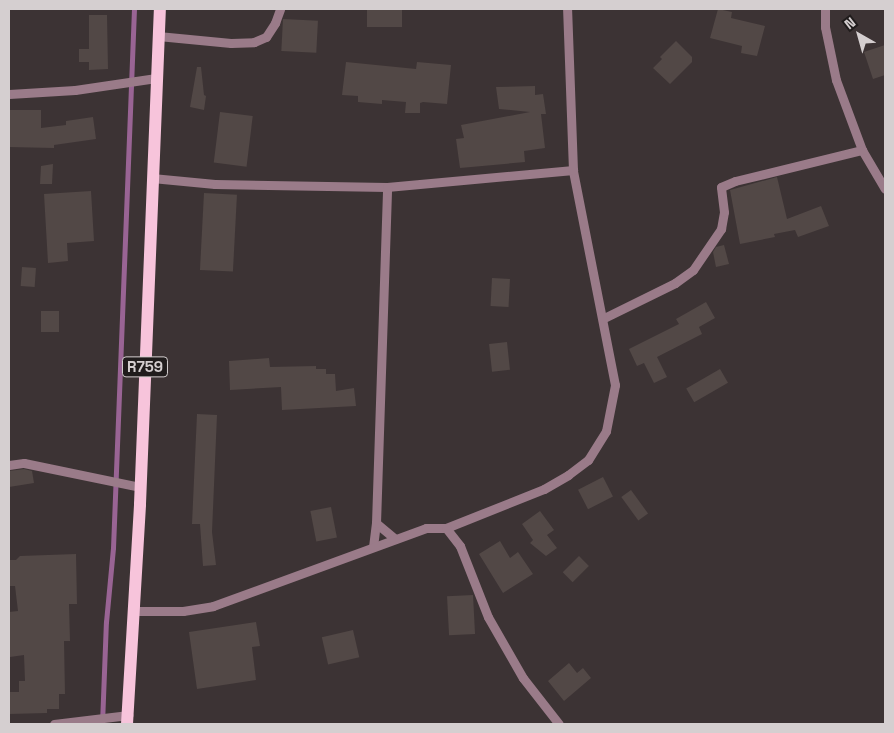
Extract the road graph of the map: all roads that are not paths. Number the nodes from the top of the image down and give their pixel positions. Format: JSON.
{"nodes":[{"id":1,"x":160,"y":9,"type":"edge"},
{"id":2,"x":280,"y":9,"type":"edge"},
{"id":3,"x":567,"y":9,"type":"edge"},
{"id":4,"x":825,"y":9,"type":"edge"},
{"id":5,"x":158,"y":36,"type":"junction"},
{"id":6,"x":156,"y":78,"type":"junction"},
{"id":7,"x":9,"y":94,"type":"edge"},
{"id":8,"x":862,"y":150,"type":"junction"},
{"id":9,"x":573,"y":170,"type":"junction"},
{"id":10,"x":152,"y":178,"type":"junction"},
{"id":11,"x":387,"y":187,"type":"junction"},
{"id":12,"x":885,"y":189,"type":"edge"},
{"id":13,"x":604,"y":318,"type":"junction"},
{"id":14,"x":9,"y":465,"type":"edge"},
{"id":15,"x":140,"y":487,"type":"junction"},
{"id":16,"x":376,"y":523,"type":"junction"},
{"id":17,"x":446,"y":528,"type":"junction"},
{"id":18,"x":395,"y":539,"type":"junction"},
{"id":19,"x":373,"y":547,"type":"junction"},
{"id":20,"x":134,"y":611,"type":"junction"},
{"id":21,"x":128,"y":720,"type":"edge"},
{"id":22,"x":54,"y":724,"type":"edge"},
{"id":23,"x":560,"y":724,"type":"edge"}],
"edges":[{"from":1,"to":5,"type":"main road","number":"R759"},
{"from":2,"to":5,"type":"street"},
{"from":3,"to":9,"type":"street"},
{"from":4,"to":8,"type":"street"},
{"from":5,"to":6,"type":"main road","number":"R759"},
{"from":6,"to":7,"type":"street"},
{"from":6,"to":10,"type":"main road","number":"R759"},
{"from":8,"to":12,"type":"street"},
{"from":8,"to":13,"type":"street"},
{"from":9,"to":11,"type":"street"},
{"from":9,"to":13,"type":"street"},
{"from":10,"to":11,"type":"street"},
{"from":10,"to":15,"type":"main road","number":"R759"},
{"from":11,"to":16,"type":"street"},
{"from":13,"to":17,"type":"street"},
{"from":14,"to":15,"type":"street"},
{"from":15,"to":20,"type":"main road","number":"R759"},
{"from":16,"to":18,"type":"street"},
{"from":16,"to":19,"type":"street"},
{"from":17,"to":18,"type":"street"},
{"from":17,"to":23,"type":"street"},
{"from":18,"to":19,"type":"street"},
{"from":19,"to":20,"type":"street"},
{"from":20,"to":21,"type":"main road","number":"R759"},
{"from":21,"to":22,"type":"street"}]}
